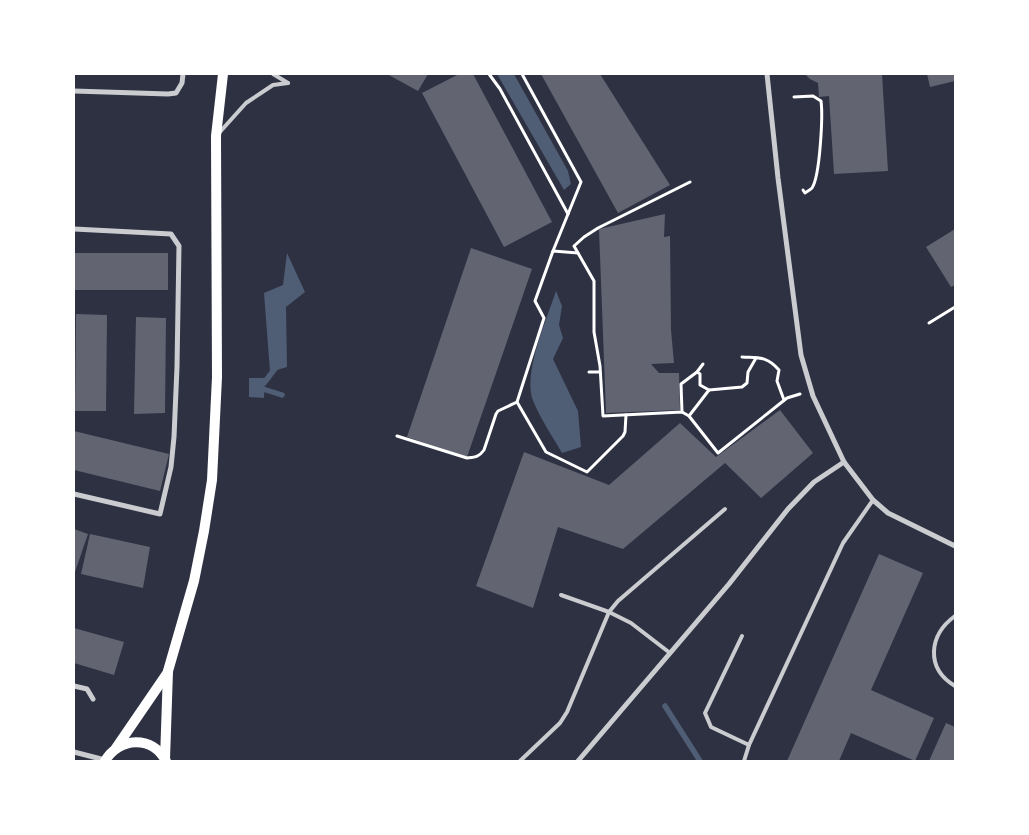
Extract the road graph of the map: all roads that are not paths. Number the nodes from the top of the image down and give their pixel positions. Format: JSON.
{"nodes":[{"id":1,"x":183,"y":74,"type":"edge"},
{"id":2,"x":223,"y":74,"type":"edge"},
{"id":3,"x":273,"y":74,"type":"edge"},
{"id":4,"x":767,"y":74,"type":"edge"},
{"id":5,"x":74,"y":91,"type":"edge"},
{"id":6,"x":216,"y":136,"type":"junction"},
{"id":7,"x":74,"y":229,"type":"edge"},
{"id":8,"x":844,"y":462,"type":"junction"},
{"id":9,"x":74,"y":494,"type":"edge"},
{"id":10,"x":873,"y":500,"type":"junction"},
{"id":11,"x":725,"y":509,"type":"dead end"},
{"id":12,"x":955,"y":546,"type":"edge"},
{"id":13,"x":561,"y":595,"type":"dead end"},
{"id":14,"x":609,"y":612,"type":"junction"},
{"id":15,"x":955,"y":616,"type":"edge"},
{"id":16,"x":742,"y":636,"type":"dead end"},
{"id":17,"x":670,"y":654,"type":"junction"},
{"id":18,"x":168,"y":671,"type":"junction"},
{"id":19,"x":74,"y":686,"type":"edge"},
{"id":20,"x":955,"y":686,"type":"edge"},
{"id":21,"x":93,"y":699,"type":"dead end"},
{"id":22,"x":749,"y":746,"type":"junction"},
{"id":23,"x":116,"y":748,"type":"junction"},
{"id":24,"x":74,"y":752,"type":"edge"},
{"id":25,"x":165,"y":760,"type":"edge"},
{"id":26,"x":105,"y":761,"type":"edge"},
{"id":27,"x":520,"y":761,"type":"edge"},
{"id":28,"x":578,"y":761,"type":"edge"},
{"id":29,"x":744,"y":761,"type":"edge"}],
"edges":[{"from":1,"to":5,"type":"street"},
{"from":2,"to":6,"type":"main road"},
{"from":3,"to":6,"type":"lane"},
{"from":4,"to":8,"type":"street"},
{"from":6,"to":18,"type":"main road"},
{"from":7,"to":9,"type":"street"},
{"from":8,"to":10,"type":"street"},
{"from":8,"to":17,"type":"street"},
{"from":10,"to":12,"type":"street"},
{"from":10,"to":22,"type":"lane"},
{"from":11,"to":14,"type":"lane"},
{"from":13,"to":14,"type":"lane"},
{"from":14,"to":17,"type":"lane"},
{"from":14,"to":27,"type":"lane"},
{"from":15,"to":20,"type":"lane"},
{"from":16,"to":22,"type":"lane"},
{"from":17,"to":28,"type":"street"},
{"from":18,"to":23,"type":"main road"},
{"from":18,"to":25,"type":"main road"},
{"from":19,"to":21,"type":"street"},
{"from":22,"to":29,"type":"lane"},
{"from":23,"to":25,"type":"main road"},
{"from":23,"to":26,"type":"main road"},
{"from":24,"to":26,"type":"street"}]}
